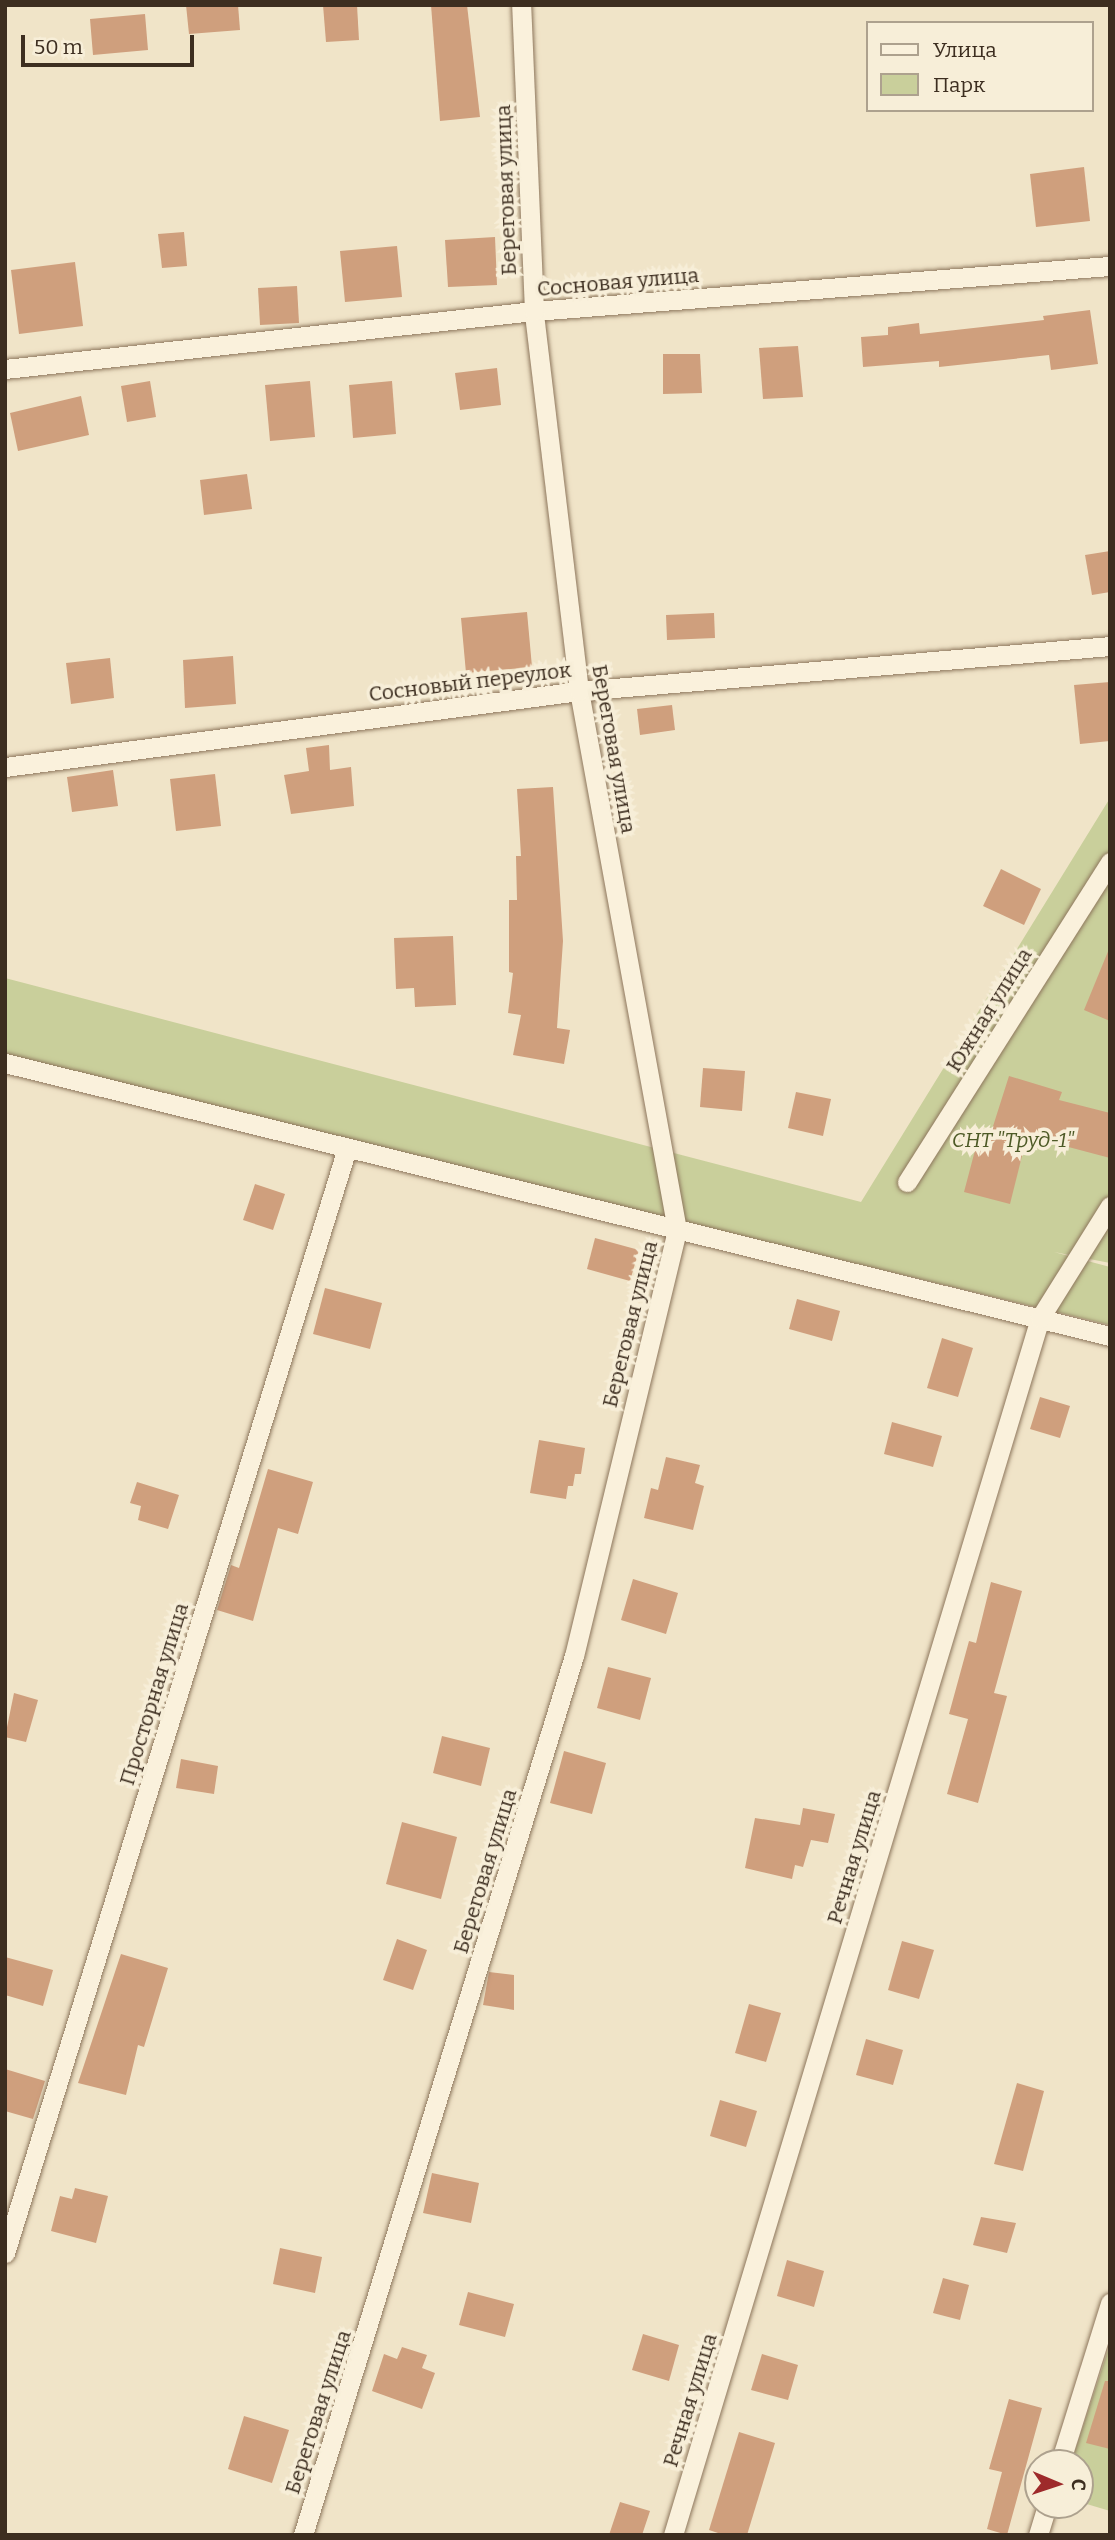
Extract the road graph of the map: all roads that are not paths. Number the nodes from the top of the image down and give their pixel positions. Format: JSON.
{"nodes":[{"id":1,"x":522,"y":5,"type":"edge"},
{"id":2,"x":1110,"y":266,"type":"edge"},
{"id":3,"x":534,"y":311,"type":"junction"},
{"id":4,"x":5,"y":369,"type":"edge"},
{"id":5,"x":1110,"y":646,"type":"edge"},
{"id":6,"x":579,"y":691,"type":"junction"},
{"id":7,"x":5,"y":767,"type":"edge"},
{"id":8,"x":1110,"y":862,"type":"edge"},
{"id":9,"x":5,"y":1063,"type":"edge"},
{"id":10,"x":346,"y":1148,"type":"junction"},
{"id":11,"x":907,"y":1182,"type":"dead end"},
{"id":12,"x":1110,"y":1206,"type":"edge"},
{"id":13,"x":677,"y":1230,"type":"junction"},
{"id":14,"x":1040,"y":1318,"type":"junction"},
{"id":15,"x":1110,"y":1336,"type":"edge"},
{"id":16,"x":5,"y":2253,"type":"edge"},
{"id":17,"x":1110,"y":2303,"type":"edge"},
{"id":18,"x":1064,"y":2449,"type":"edge"},
{"id":19,"x":303,"y":2535,"type":"edge"},
{"id":20,"x":673,"y":2535,"type":"edge"}],
"edges":[{"from":1,"to":3,"type":"street","name":"Береговая улица"},
{"from":2,"to":3,"type":"street","name":"Сосновая улица"},
{"from":3,"to":4,"type":"street","name":"Сосновая улица"},
{"from":3,"to":6,"type":"street","name":"Береговая улица"},
{"from":5,"to":6,"type":"street","name":"Сосновый переулок"},
{"from":6,"to":7,"type":"street","name":"Сосновый переулок"},
{"from":6,"to":13,"type":"street","name":"Береговая улица"},
{"from":8,"to":11,"type":"street","name":"Южная улица"},
{"from":9,"to":10,"type":"street"},
{"from":10,"to":13,"type":"street"},
{"from":10,"to":16,"type":"street","name":"Просторная улица"},
{"from":12,"to":14,"type":"street","name":"Речная улица"},
{"from":13,"to":14,"type":"street"},
{"from":13,"to":19,"type":"street","name":"Береговая улица"},
{"from":14,"to":15,"type":"street"},
{"from":14,"to":20,"type":"street","name":"Речная улица"},
{"from":17,"to":18,"type":"street"}]}
